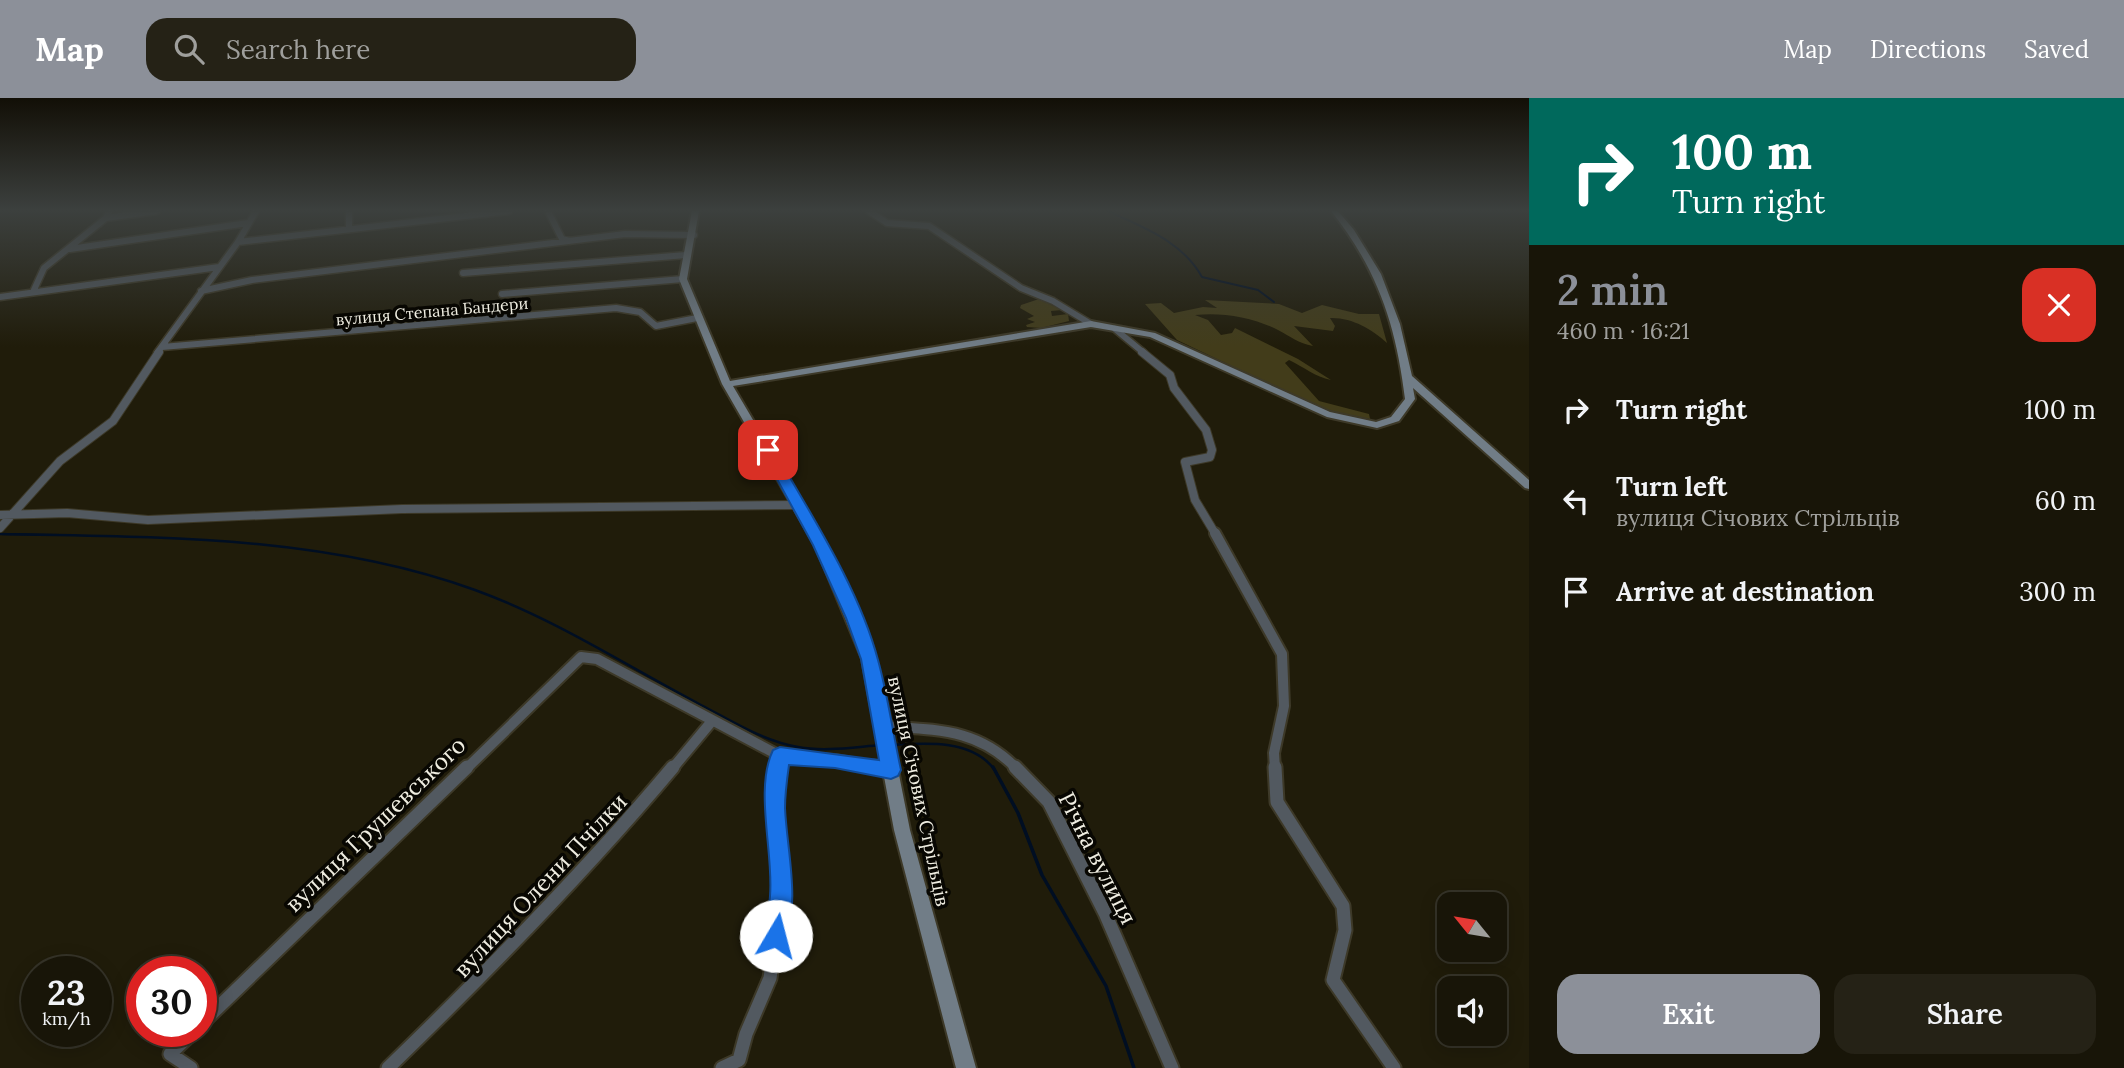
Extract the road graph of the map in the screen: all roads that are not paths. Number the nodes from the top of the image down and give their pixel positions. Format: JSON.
{"nodes":[{"id":1,"x":60,"y":256,"type":"edge"},
{"id":2,"x":227,"y":256,"type":"edge"},
{"id":3,"x":446,"y":256,"type":"edge"},
{"id":4,"x":670,"y":256,"type":"edge"},
{"id":5,"x":686,"y":256,"type":"edge"},
{"id":6,"x":974,"y":256,"type":"edge"},
{"id":7,"x":1366,"y":256,"type":"edge"},
{"id":8,"x":219,"y":267,"type":"junction"},
{"id":9,"x":463,"y":273,"type":"dead end"},
{"id":10,"x":683,"y":279,"type":"junction"},
{"id":11,"x":201,"y":291,"type":"junction"},
{"id":12,"x":33,"y":292,"type":"junction"},
{"id":13,"x":502,"y":294,"type":"dead end"},
{"id":14,"x":0,"y":297,"type":"edge"},
{"id":15,"x":697,"y":318,"type":"junction"},
{"id":16,"x":1091,"y":324,"type":"junction"},
{"id":17,"x":1115,"y":329,"type":"junction"},
{"id":18,"x":162,"y":347,"type":"junction"},
{"id":19,"x":1408,"y":378,"type":"junction"},
{"id":20,"x":727,"y":384,"type":"junction"},
{"id":21,"x":1529,"y":486,"type":"edge"},
{"id":22,"x":798,"y":505,"type":"junction"},
{"id":23,"x":0,"y":515,"type":"edge"},
{"id":24,"x":12,"y":515,"type":"junction"},
{"id":25,"x":0,"y":528,"type":"edge"},
{"id":26,"x":712,"y":721,"type":"junction"},
{"id":27,"x":887,"y":747,"type":"junction"},
{"id":28,"x":780,"y":756,"type":"junction"},
{"id":29,"x":217,"y":1009,"type":"edge"},
{"id":30,"x":177,"y":1047,"type":"edge"},
{"id":31,"x":191,"y":1068,"type":"edge"},
{"id":32,"x":388,"y":1068,"type":"edge"},
{"id":33,"x":722,"y":1068,"type":"edge"},
{"id":34,"x":966,"y":1068,"type":"edge"},
{"id":35,"x":1172,"y":1068,"type":"edge"},
{"id":36,"x":1394,"y":1068,"type":"edge"}],
"edges":[{"from":1,"to":12,"type":"street"},
{"from":2,"to":8,"type":"street"},
{"from":3,"to":11,"type":"street"},
{"from":4,"to":9,"type":"street"},
{"from":5,"to":10,"type":"street"},
{"from":6,"to":16,"type":"street"},
{"from":7,"to":19,"type":"street"},
{"from":8,"to":11,"type":"street"},
{"from":8,"to":12,"type":"street"},
{"from":10,"to":13,"type":"street"},
{"from":10,"to":15,"type":"street"},
{"from":11,"to":18,"type":"street"},
{"from":12,"to":14,"type":"street"},
{"from":15,"to":18,"type":"street","name":"вулиця Степана Бандери"},
{"from":15,"to":20,"type":"street"},
{"from":16,"to":17,"type":"street"},
{"from":16,"to":20,"type":"street"},
{"from":17,"to":19,"type":"street"},
{"from":17,"to":36,"type":"street"},
{"from":18,"to":24,"type":"street"},
{"from":19,"to":21,"type":"street"},
{"from":20,"to":22,"type":"street","name":"вулиця Січових Стрільців"},
{"from":22,"to":24,"type":"street"},
{"from":22,"to":27,"type":"street","name":"вулиця Січових Стрільців"},
{"from":23,"to":24,"type":"street"},
{"from":24,"to":25,"type":"street"},
{"from":26,"to":28,"type":"street"},
{"from":26,"to":29,"type":"street","name":"вулиця Грушевського"},
{"from":26,"to":32,"type":"street","name":"вулиця Олени Пчілки"},
{"from":27,"to":28,"type":"street","name":"Річна вулиця"},
{"from":27,"to":34,"type":"street","name":"вулиця Січових Стрільців"},
{"from":27,"to":35,"type":"street","name":"Річна вулиця"},
{"from":28,"to":33,"type":"street"},
{"from":30,"to":31,"type":"street"}]}
